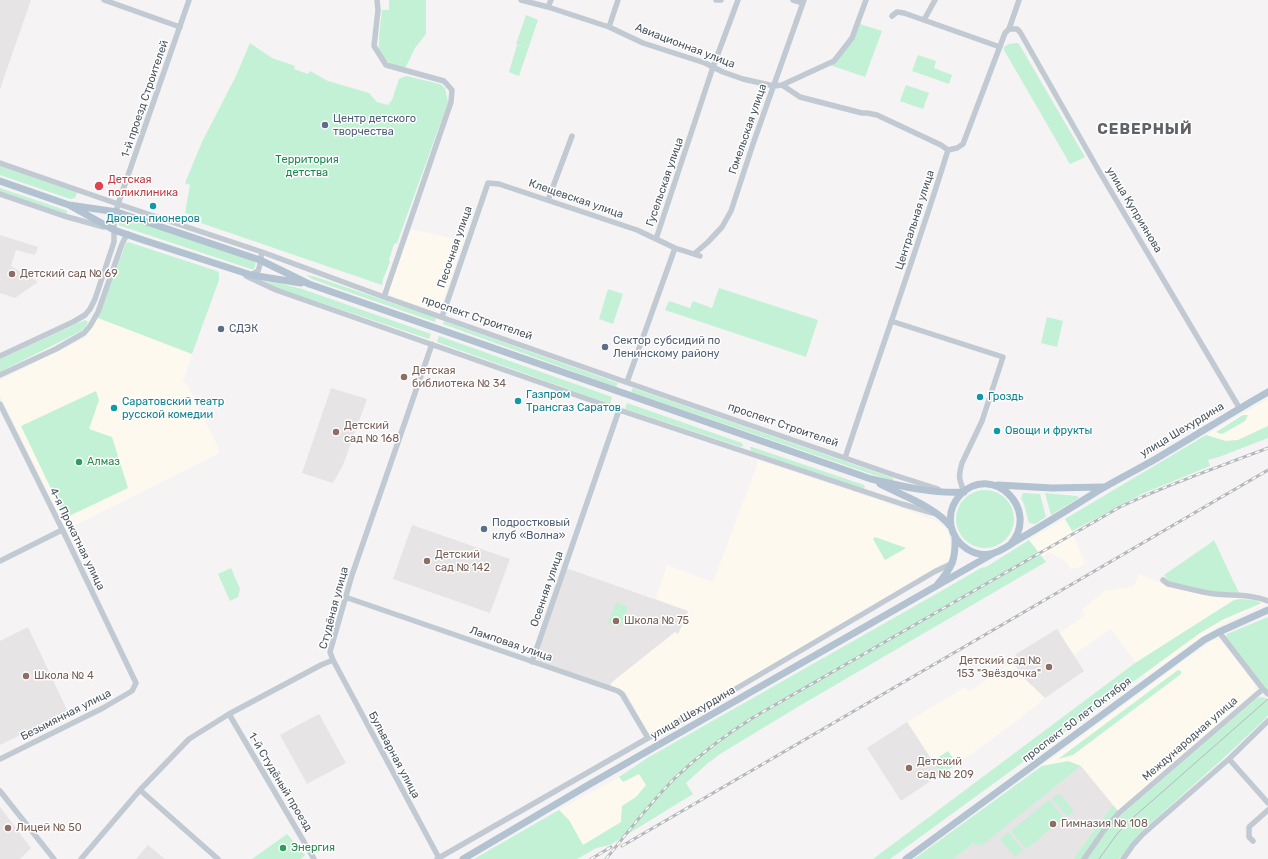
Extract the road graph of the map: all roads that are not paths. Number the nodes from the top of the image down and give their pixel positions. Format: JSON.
{"nodes":[{"id":1,"x":104,"y":0,"type":"edge"},
{"id":2,"x":189,"y":0,"type":"edge"},
{"id":3,"x":377,"y":0,"type":"edge"},
{"id":4,"x":521,"y":0,"type":"edge"},
{"id":5,"x":551,"y":0,"type":"edge"},
{"id":6,"x":618,"y":0,"type":"edge"},
{"id":7,"x":716,"y":0,"type":"edge"},
{"id":8,"x":721,"y":0,"type":"edge"},
{"id":9,"x":738,"y":0,"type":"edge"},
{"id":10,"x":793,"y":0,"type":"edge"},
{"id":11,"x":866,"y":0,"type":"edge"},
{"id":12,"x":935,"y":0,"type":"edge"},
{"id":13,"x":1019,"y":0,"type":"edge"},
{"id":14,"x":803,"y":2,"type":"edge"},
{"id":15,"x":548,"y":7,"type":"junction"},
{"id":16,"x":892,"y":16,"type":"dead end"},
{"id":17,"x":924,"y":20,"type":"junction"},
{"id":18,"x":180,"y":27,"type":"junction"},
{"id":19,"x":609,"y":27,"type":"junction"},
{"id":20,"x":1009,"y":29,"type":"junction"},
{"id":21,"x":1000,"y":47,"type":"junction"},
{"id":22,"x":713,"y":67,"type":"junction"},
{"id":23,"x":782,"y":85,"type":"junction"},
{"id":24,"x":774,"y":86,"type":"junction"},
{"id":25,"x":572,"y":136,"type":"dead end"},
{"id":26,"x":948,"y":150,"type":"junction"},
{"id":27,"x":0,"y":163,"type":"edge"},
{"id":28,"x":0,"y":181,"type":"edge"},
{"id":29,"x":488,"y":183,"type":"joint"},
{"id":30,"x":0,"y":194,"type":"edge"},
{"id":31,"x":548,"y":200,"type":"junction"},
{"id":32,"x":69,"y":205,"type":"junction"},
{"id":33,"x":117,"y":208,"type":"junction"},
{"id":34,"x":114,"y":230,"type":"junction"},
{"id":35,"x":128,"y":234,"type":"junction"},
{"id":36,"x":656,"y":239,"type":"junction"},
{"id":37,"x":675,"y":248,"type":"junction"},
{"id":38,"x":262,"y":252,"type":"junction"},
{"id":39,"x":697,"y":255,"type":"joint"},
{"id":40,"x":260,"y":260,"type":"junction"},
{"id":41,"x":230,"y":268,"type":"junction"},
{"id":42,"x":251,"y":274,"type":"junction"},
{"id":43,"x":309,"y":284,"type":"junction"},
{"id":44,"x":384,"y":297,"type":"junction"},
{"id":45,"x":442,"y":317,"type":"junction"},
{"id":46,"x":891,"y":321,"type":"junction"},
{"id":47,"x":432,"y":344,"type":"junction"},
{"id":48,"x":0,"y":356,"type":"edge"},
{"id":49,"x":0,"y":375,"type":"edge"},
{"id":50,"x":627,"y":382,"type":"junction"},
{"id":51,"x":1268,"y":392,"type":"edge"},
{"id":52,"x":0,"y":404,"type":"edge"},
{"id":53,"x":1240,"y":408,"type":"junction"},
{"id":54,"x":619,"y":410,"type":"junction"},
{"id":55,"x":845,"y":458,"type":"junction"},
{"id":56,"x":871,"y":479,"type":"junction"},
{"id":57,"x":996,"y":485,"type":"junction"},
{"id":58,"x":1106,"y":486,"type":"junction"},
{"id":59,"x":948,"y":492,"type":"junction"},
{"id":60,"x":964,"y":492,"type":"junction"},
{"id":61,"x":937,"y":514,"type":"junction"},
{"id":62,"x":951,"y":528,"type":"junction"},
{"id":63,"x":62,"y":530,"type":"junction"},
{"id":64,"x":955,"y":537,"type":"junction"},
{"id":65,"x":1010,"y":545,"type":"junction"},
{"id":66,"x":994,"y":554,"type":"junction"},
{"id":67,"x":0,"y":561,"type":"edge"},
{"id":68,"x":953,"y":562,"type":"junction"},
{"id":69,"x":1163,"y":580,"type":"dead end"},
{"id":70,"x":935,"y":588,"type":"junction"},
{"id":71,"x":345,"y":597,"type":"junction"},
{"id":72,"x":1268,"y":601,"type":"edge"},
{"id":73,"x":1268,"y":610,"type":"edge"},
{"id":74,"x":1219,"y":632,"type":"junction"},
{"id":75,"x":333,"y":660,"type":"junction"},
{"id":76,"x":532,"y":662,"type":"junction"},
{"id":77,"x":136,"y":683,"type":"joint"},
{"id":78,"x":1263,"y":689,"type":"junction"},
{"id":79,"x":1268,"y":694,"type":"edge"},
{"id":80,"x":229,"y":714,"type":"junction"},
{"id":81,"x":1268,"y":721,"type":"edge"},
{"id":82,"x":648,"y":738,"type":"junction"},
{"id":83,"x":0,"y":759,"type":"edge"},
{"id":84,"x":1229,"y":759,"type":"junction"},
{"id":85,"x":140,"y":790,"type":"junction"},
{"id":86,"x":0,"y":791,"type":"edge"},
{"id":87,"x":1268,"y":803,"type":"edge"},
{"id":88,"x":1268,"y":810,"type":"edge"},
{"id":89,"x":1253,"y":841,"type":"dead end"},
{"id":90,"x":54,"y":859,"type":"edge"},
{"id":91,"x":82,"y":859,"type":"edge"},
{"id":92,"x":218,"y":859,"type":"edge"},
{"id":93,"x":314,"y":859,"type":"edge"},
{"id":94,"x":438,"y":859,"type":"edge"},
{"id":95,"x":463,"y":859,"type":"edge"},
{"id":96,"x":906,"y":859,"type":"edge"},
{"id":97,"x":1084,"y":859,"type":"edge"},
{"id":98,"x":1123,"y":859,"type":"edge"}],
"edges":[{"from":1,"to":18,"type":"street"},
{"from":2,"to":18,"type":"street","name":"1-й проезд Строителей"},
{"from":3,"to":44,"type":"street"},
{"from":4,"to":15,"type":"street","name":"Авиационная улица"},
{"from":5,"to":15,"type":"street"},
{"from":6,"to":19,"type":"street"},
{"from":7,"to":8,"type":"street"},
{"from":9,"to":22,"type":"street","name":"Гусельская улица"},
{"from":10,"to":14,"type":"street"},
{"from":11,"to":23,"type":"street","name":"Авиационная улица"},
{"from":12,"to":17,"type":"street"},
{"from":13,"to":20,"type":"street"},
{"from":14,"to":24,"type":"street","name":"Гомельская улица"},
{"from":15,"to":19,"type":"street","name":"Авиационная улица"},
{"from":16,"to":17,"type":"street"},
{"from":17,"to":21,"type":"street"},
{"from":18,"to":33,"type":"street","name":"1-й проезд Строителей"},
{"from":19,"to":22,"type":"street","name":"Авиационная улица"},
{"from":20,"to":21,"type":"street"},
{"from":20,"to":53,"type":"street","name":"улица Куприянова"},
{"from":21,"to":26,"type":"street"},
{"from":22,"to":24,"type":"street","name":"Авиационная улица"},
{"from":22,"to":36,"type":"street","name":"Гусельская улица"},
{"from":23,"to":24,"type":"street","name":"Авиационная улица"},
{"from":23,"to":26,"type":"street"},
{"from":24,"to":39,"type":"street","name":"Гомельская улица"},
{"from":25,"to":31,"type":"street"},
{"from":26,"to":46,"type":"street","name":"Центральная улица"},
{"from":27,"to":33,"type":"street","name":"проспект Строителей"},
{"from":28,"to":32,"type":"main road","name":"проспект Строителей"},
{"from":29,"to":31,"type":"street","name":"Клещевская улица"},
{"from":29,"to":45,"type":"street","name":"Песочная улица"},
{"from":30,"to":34,"type":"street","name":"проспект Строителей"},
{"from":31,"to":36,"type":"street","name":"Клещевская улица"},
{"from":32,"to":33,"type":"main road","name":"проспект Строителей"},
{"from":32,"to":34,"type":"main road","name":"проспект Строителей"},
{"from":33,"to":34,"type":"street","name":"1-й проезд Строителей"},
{"from":33,"to":38,"type":"street","name":"проспект Строителей"},
{"from":33,"to":40,"type":"main road","name":"проспект Строителей"},
{"from":34,"to":35,"type":"main road","name":"проспект Строителей"},
{"from":34,"to":48,"type":"street","name":"1-й проезд Строителей"},
{"from":35,"to":41,"type":"main road","name":"проспект Строителей"},
{"from":35,"to":49,"type":"street"},
{"from":36,"to":37,"type":"street","name":"Гусельская улица"},
{"from":37,"to":39,"type":"street","name":"Гусельская улица"},
{"from":37,"to":50,"type":"street"},
{"from":38,"to":40,"type":"street"},
{"from":38,"to":44,"type":"street","name":"проспект Строителей"},
{"from":40,"to":42,"type":"street"},
{"from":40,"to":43,"type":"main road","name":"проспект Строителей"},
{"from":41,"to":42,"type":"main road","name":"проспект Строителей"},
{"from":41,"to":47,"type":"street","name":"проспект Строителей"},
{"from":42,"to":43,"type":"main road","name":"проспект Строителей"},
{"from":43,"to":56,"type":"main road","name":"проспект Строителей"},
{"from":44,"to":45,"type":"street","name":"проспект Строителей"},
{"from":45,"to":50,"type":"street","name":"проспект Строителей"},
{"from":46,"to":55,"type":"street","name":"Центральная улица"},
{"from":46,"to":60,"type":"street"},
{"from":47,"to":54,"type":"street","name":"проспект Строителей"},
{"from":47,"to":71,"type":"street","name":"Студёная улица"},
{"from":50,"to":55,"type":"street","name":"проспект Строителей"},
{"from":51,"to":53,"type":"main road","name":"улица Шехурдина"},
{"from":52,"to":63,"type":"street","name":"4-я Прокатная улица"},
{"from":53,"to":58,"type":"main road","name":"улица Шехурдина"},
{"from":54,"to":61,"type":"street","name":"проспект Строителей"},
{"from":54,"to":76,"type":"street","name":"Осенняя улица"},
{"from":55,"to":59,"type":"street","name":"проспект Строителей"},
{"from":56,"to":59,"type":"main road","name":"проспект Строителей"},
{"from":56,"to":61,"type":"main road","name":"проспект Строителей"},
{"from":57,"to":58,"type":"main road","name":"улица Шехурдина"},
{"from":57,"to":60,"type":"main road"},
{"from":57,"to":65,"type":"main road"},
{"from":58,"to":65,"type":"main road","name":"улица Шехурдина"},
{"from":59,"to":60,"type":"main road","name":"проспект Строителей"},
{"from":60,"to":62,"type":"main road"},
{"from":61,"to":62,"type":"main road","name":"проспект Строителей"},
{"from":62,"to":64,"type":"main road"},
{"from":63,"to":67,"type":"street"},
{"from":63,"to":77,"type":"street","name":"4-я Прокатная улица"},
{"from":64,"to":66,"type":"main road"},
{"from":64,"to":68,"type":"main road","name":"улица Шехурдина"},
{"from":65,"to":66,"type":"main road"},
{"from":66,"to":70,"type":"main road","name":"улица Шехурдина"},
{"from":68,"to":70,"type":"main road","name":"улица Шехурдина"},
{"from":68,"to":82,"type":"street"},
{"from":69,"to":72,"type":"street"},
{"from":70,"to":95,"type":"main road","name":"улица Шехурдина"},
{"from":71,"to":75,"type":"street","name":"Студёная улица"},
{"from":71,"to":76,"type":"street","name":"Ламповая улица"},
{"from":73,"to":74,"type":"main road","name":"проспект 50 лет Октября"},
{"from":74,"to":78,"type":"street"},
{"from":74,"to":96,"type":"main road","name":"проспект 50 лет Октября"},
{"from":75,"to":80,"type":"street","name":"Студёная улица"},
{"from":75,"to":94,"type":"street","name":"Бульварная улица"},
{"from":76,"to":82,"type":"street","name":"Ламповая улица"},
{"from":77,"to":83,"type":"street","name":"Безымянная улица"},
{"from":78,"to":79,"type":"street"},
{"from":78,"to":97,"type":"street","name":"Международная улица"},
{"from":80,"to":85,"type":"street","name":"Студёная улица"},
{"from":80,"to":93,"type":"street","name":"1-й Студёный проезд"},
{"from":81,"to":84,"type":"street"},
{"from":82,"to":94,"type":"street"},
{"from":84,"to":87,"type":"street"},
{"from":84,"to":98,"type":"street"},
{"from":85,"to":91,"type":"street","name":"Студёная улица"},
{"from":85,"to":92,"type":"street"},
{"from":86,"to":90,"type":"street"},
{"from":88,"to":89,"type":"street"}]}
